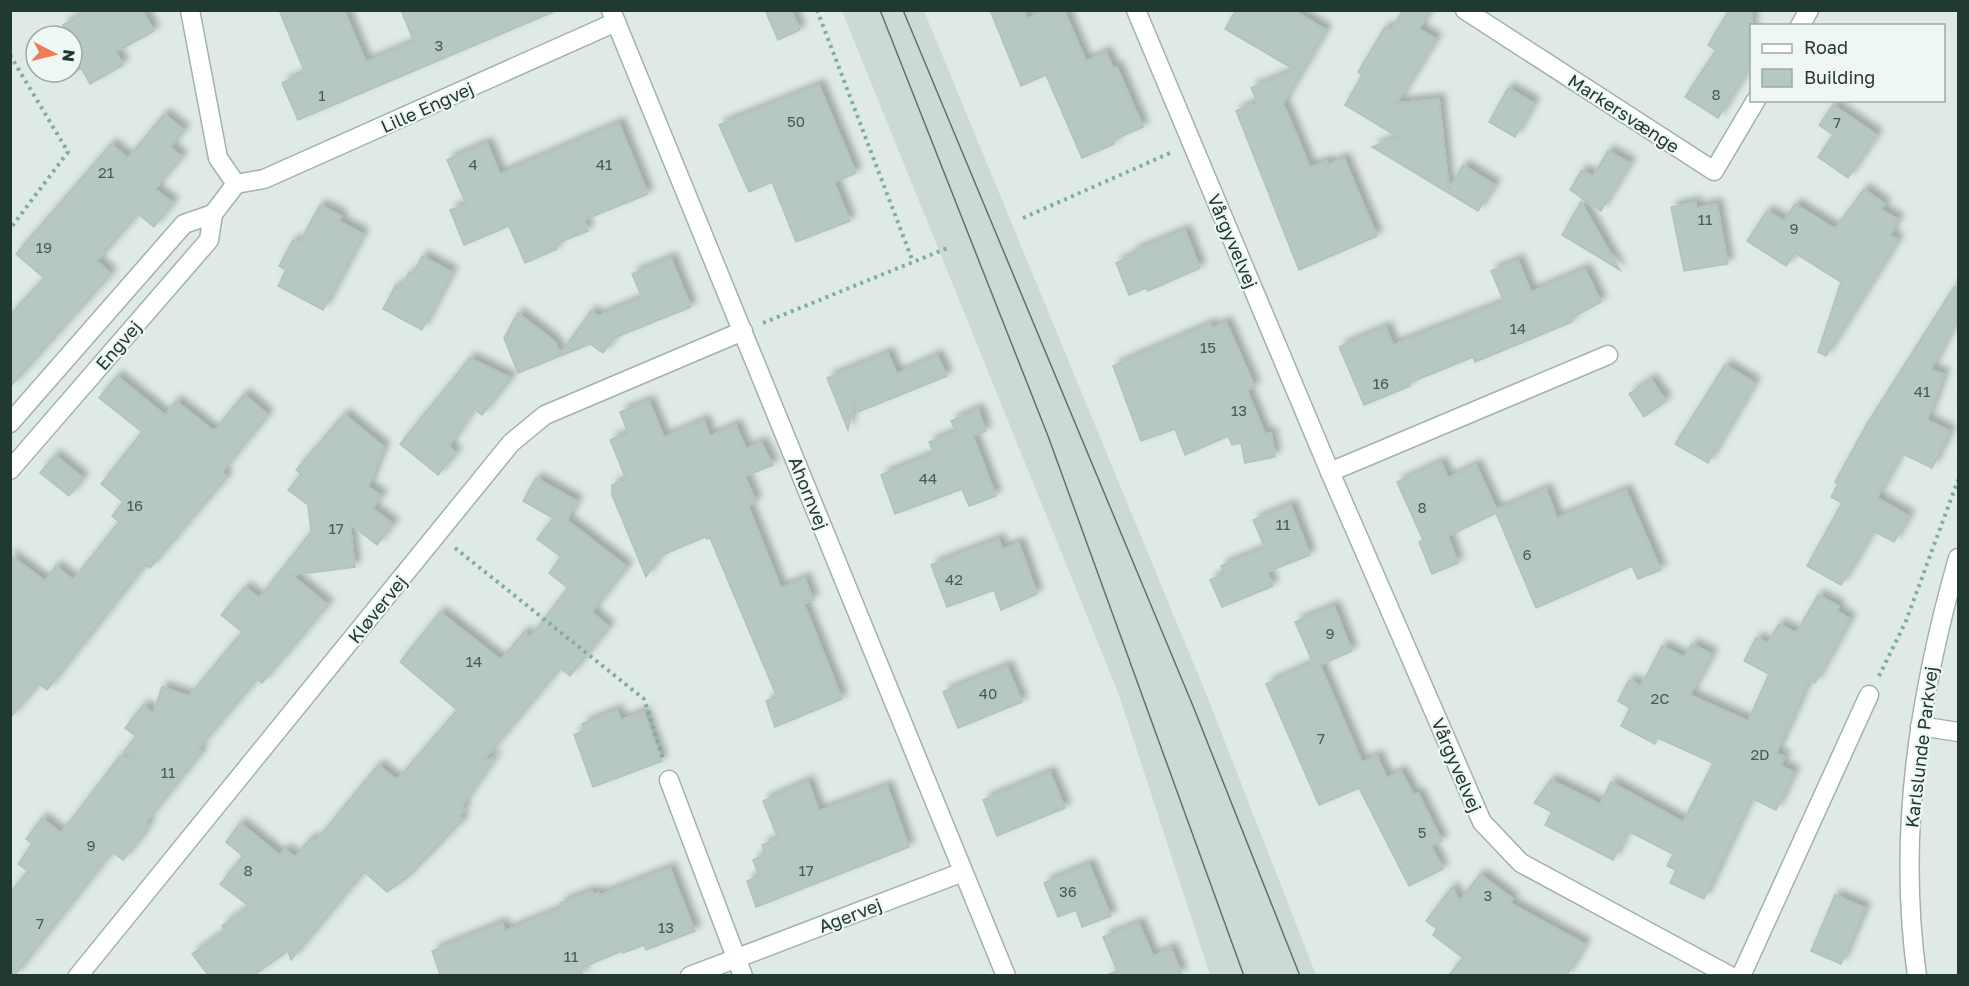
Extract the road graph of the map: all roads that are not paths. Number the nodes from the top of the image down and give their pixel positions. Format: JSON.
{"nodes":[{"id":1,"x":190,"y":10,"type":"edge"},
{"id":2,"x":1136,"y":10,"type":"edge"},
{"id":3,"x":1465,"y":10,"type":"edge"},
{"id":4,"x":1809,"y":10,"type":"edge"},
{"id":5,"x":613,"y":16,"type":"edge"},
{"id":6,"x":1801,"y":24,"type":"edge"},
{"id":7,"x":1755,"y":102,"type":"edge"},
{"id":8,"x":236,"y":184,"type":"junction"},
{"id":9,"x":213,"y":214,"type":"junction"},
{"id":10,"x":743,"y":331,"type":"junction"},
{"id":11,"x":1608,"y":355,"type":"dead end"},
{"id":12,"x":10,"y":423,"type":"edge"},
{"id":13,"x":10,"y":470,"type":"edge"},
{"id":14,"x":1330,"y":472,"type":"junction"},
{"id":15,"x":1959,"y":558,"type":"edge"},
{"id":16,"x":1869,"y":694,"type":"road end"},
{"id":17,"x":1920,"y":726,"type":"junction"},
{"id":18,"x":1959,"y":732,"type":"edge"},
{"id":19,"x":669,"y":780,"type":"road end"},
{"id":20,"x":963,"y":872,"type":"junction"},
{"id":21,"x":736,"y":958,"type":"junction"},
{"id":22,"x":78,"y":975,"type":"edge"},
{"id":23,"x":690,"y":975,"type":"edge"},
{"id":24,"x":743,"y":975,"type":"edge"},
{"id":25,"x":1006,"y":975,"type":"edge"},
{"id":26,"x":1730,"y":975,"type":"edge"},
{"id":27,"x":1742,"y":975,"type":"edge"},
{"id":28,"x":1917,"y":975,"type":"edge"}],
"edges":[{"from":1,"to":8,"type":"street"},
{"from":2,"to":14,"type":"street","name":"Vårgyvelvej"},
{"from":3,"to":7,"type":"street","name":"Markersvænge"},
{"from":4,"to":6,"type":"street"},
{"from":5,"to":8,"type":"street","name":"Lille Engvej"},
{"from":5,"to":10,"type":"street","name":"Ahornvej"},
{"from":8,"to":9,"type":"street","name":"Engvej"},
{"from":9,"to":12,"type":"street","name":"Engvej"},
{"from":9,"to":13,"type":"street","name":"Engvej"},
{"from":10,"to":20,"type":"street","name":"Ahornvej"},
{"from":10,"to":22,"type":"street","name":"Kløvervej"},
{"from":11,"to":14,"type":"street"},
{"from":14,"to":26,"type":"street","name":"Vårgyvelvej"},
{"from":15,"to":17,"type":"street","name":"Karlslunde Parkvej"},
{"from":16,"to":27,"type":"street"},
{"from":17,"to":18,"type":"street"},
{"from":17,"to":28,"type":"street","name":"Karlslunde Parkvej"},
{"from":19,"to":21,"type":"street"},
{"from":20,"to":21,"type":"street","name":"Agervej"},
{"from":20,"to":25,"type":"street","name":"Ahornvej"},
{"from":21,"to":23,"type":"street","name":"Agervej"},
{"from":21,"to":24,"type":"street"}]}
